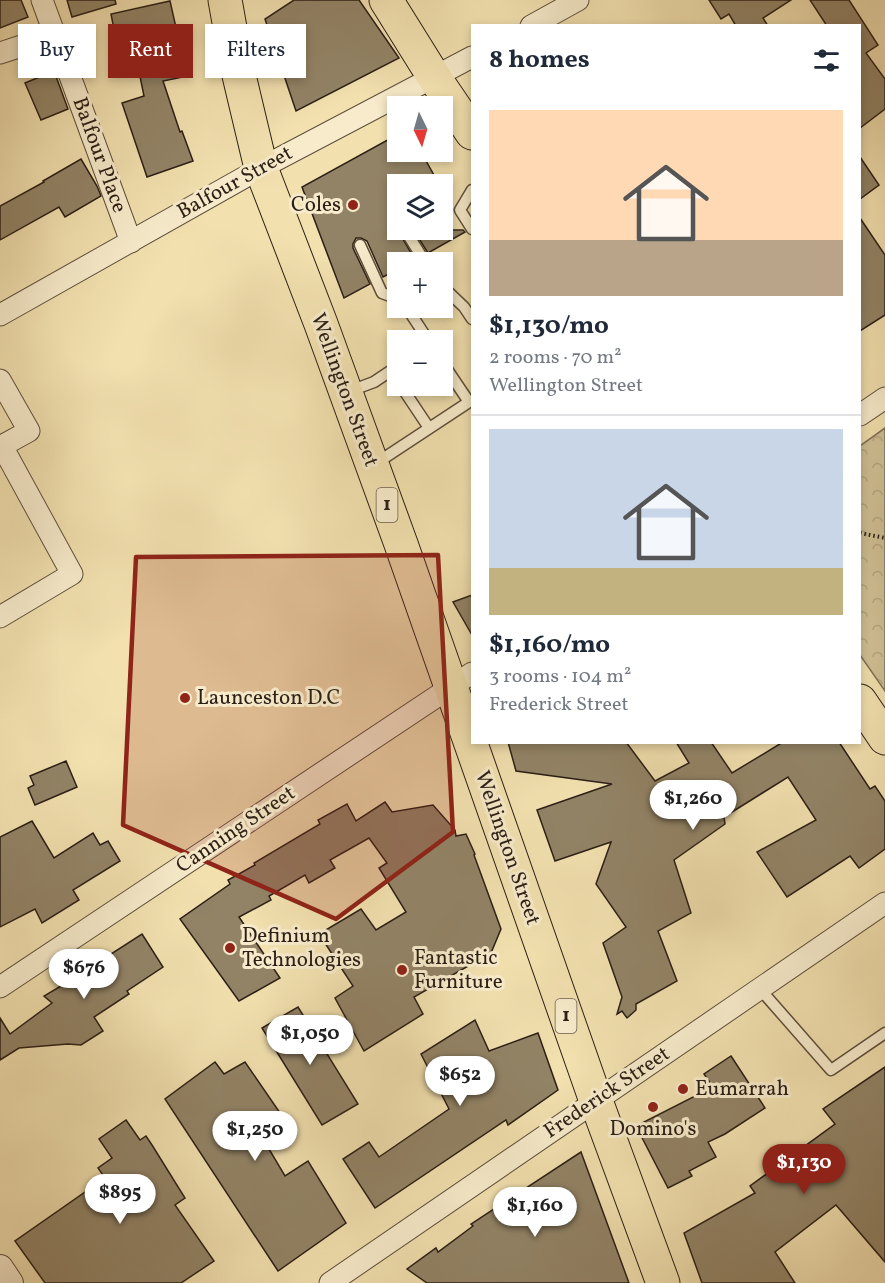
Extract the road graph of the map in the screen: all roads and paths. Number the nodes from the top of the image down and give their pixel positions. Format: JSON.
{"nodes":[{"id":1,"x":42,"y":0,"type":"edge"},
{"id":2,"x":225,"y":0,"type":"edge"},
{"id":3,"x":386,"y":0,"type":"edge"},
{"id":4,"x":578,"y":0,"type":"edge"},
{"id":5,"x":51,"y":24,"type":"edge"},
{"id":6,"x":535,"y":24,"type":"edge"},
{"id":7,"x":18,"y":47,"type":"edge"},
{"id":8,"x":0,"y":53,"type":"edge"},
{"id":9,"x":471,"y":58,"type":"edge"},
{"id":10,"x":434,"y":77,"type":"junction"},
{"id":11,"x":71,"y":78,"type":"edge"},
{"id":12,"x":471,"y":132,"type":"edge"},
{"id":13,"x":261,"y":168,"type":"junction"},
{"id":14,"x":471,"y":192,"type":"edge"},
{"id":15,"x":471,"y":227,"type":"edge"},
{"id":16,"x":131,"y":242,"type":"junction"},
{"id":17,"x":360,"y":245,"type":"dead end"},
{"id":18,"x":453,"y":294,"type":"edge"},
{"id":19,"x":387,"y":295,"type":"edge"},
{"id":20,"x":468,"y":304,"type":"edge"},
{"id":21,"x":0,"y":315,"type":"edge"},
{"id":22,"x":387,"y":374,"type":"edge"},
{"id":23,"x":453,"y":376,"type":"edge"},
{"id":24,"x":0,"y":380,"type":"edge"},
{"id":25,"x":346,"y":392,"type":"junction"},
{"id":26,"x":408,"y":396,"type":"edge"},
{"id":27,"x":885,"y":398,"type":"edge"},
{"id":28,"x":471,"y":400,"type":"edge"},
{"id":29,"x":861,"y":414,"type":"edge"},
{"id":30,"x":429,"y":428,"type":"junction"},
{"id":31,"x":1,"y":446,"type":"edge"},
{"id":32,"x":373,"y":466,"type":"junction"},
{"id":33,"x":861,"y":533,"type":"edge"},
{"id":34,"x":885,"y":538,"type":"edge"},
{"id":35,"x":0,"y":617,"type":"edge"},
{"id":36,"x":462,"y":680,"type":"edge"},
{"id":37,"x":861,"y":702,"type":"edge"},
{"id":38,"x":471,"y":708,"type":"edge"},
{"id":39,"x":885,"y":738,"type":"edge"},
{"id":40,"x":482,"y":744,"type":"edge"},
{"id":41,"x":885,"y":903,"type":"edge"},
{"id":42,"x":0,"y":987,"type":"edge"},
{"id":43,"x":760,"y":989,"type":"junction"},
{"id":44,"x":885,"y":1033,"type":"edge"},
{"id":45,"x":596,"y":1101,"type":"junction"},
{"id":46,"x":0,"y":1269,"type":"edge"},
{"id":47,"x":10,"y":1283,"type":"edge"},
{"id":48,"x":330,"y":1283,"type":"edge"},
{"id":49,"x":663,"y":1283,"type":"edge"}],
"edges":[{"from":1,"to":5,"type":"street","name":"Balfour Place"},
{"from":2,"to":13,"type":"highway","name":"Wellington Street","number":"1"},
{"from":3,"to":10,"type":"highway"},
{"from":4,"to":6,"type":"street"},
{"from":7,"to":8,"type":"street"},
{"from":9,"to":10,"type":"street","name":"Balfour Street"},
{"from":10,"to":12,"type":"highway"},
{"from":10,"to":13,"type":"street","name":"Balfour Street"},
{"from":11,"to":16,"type":"street","name":"Balfour Place"},
{"from":13,"to":16,"type":"street","name":"Balfour Street"},
{"from":13,"to":25,"type":"highway","name":"Wellington Street","number":"1"},
{"from":14,"to":15,"type":"lane"},
{"from":16,"to":21,"type":"street","name":"Balfour Street"},
{"from":17,"to":19,"type":"lane"},
{"from":18,"to":20,"type":"lane"},
{"from":22,"to":25,"type":"lane"},
{"from":23,"to":28,"type":"lane"},
{"from":24,"to":31,"type":"street"},
{"from":25,"to":32,"type":"highway","name":"Wellington Street","number":"1"},
{"from":26,"to":30,"type":"lane"},
{"from":27,"to":29,"type":"street"},
{"from":28,"to":30,"type":"lane"},
{"from":30,"to":32,"type":"lane"},
{"from":31,"to":35,"type":"street"},
{"from":32,"to":36,"type":"highway","name":"Wellington Street","number":"1"},
{"from":33,"to":34,"type":"path"},
{"from":36,"to":38,"type":"highway","name":"Wellington Street","number":"1"},
{"from":36,"to":42,"type":"street","name":"Canning Street"},
{"from":37,"to":39,"type":"highway"},
{"from":40,"to":45,"type":"highway","name":"Wellington Street","number":"1"},
{"from":41,"to":43,"type":"street","name":"Frederick Street"},
{"from":43,"to":44,"type":"lane"},
{"from":43,"to":45,"type":"street","name":"Frederick Street"},
{"from":45,"to":48,"type":"street","name":"Frederick Street"},
{"from":45,"to":49,"type":"highway","name":"Wellington Street","number":"1"},
{"from":46,"to":47,"type":"street"}]}
